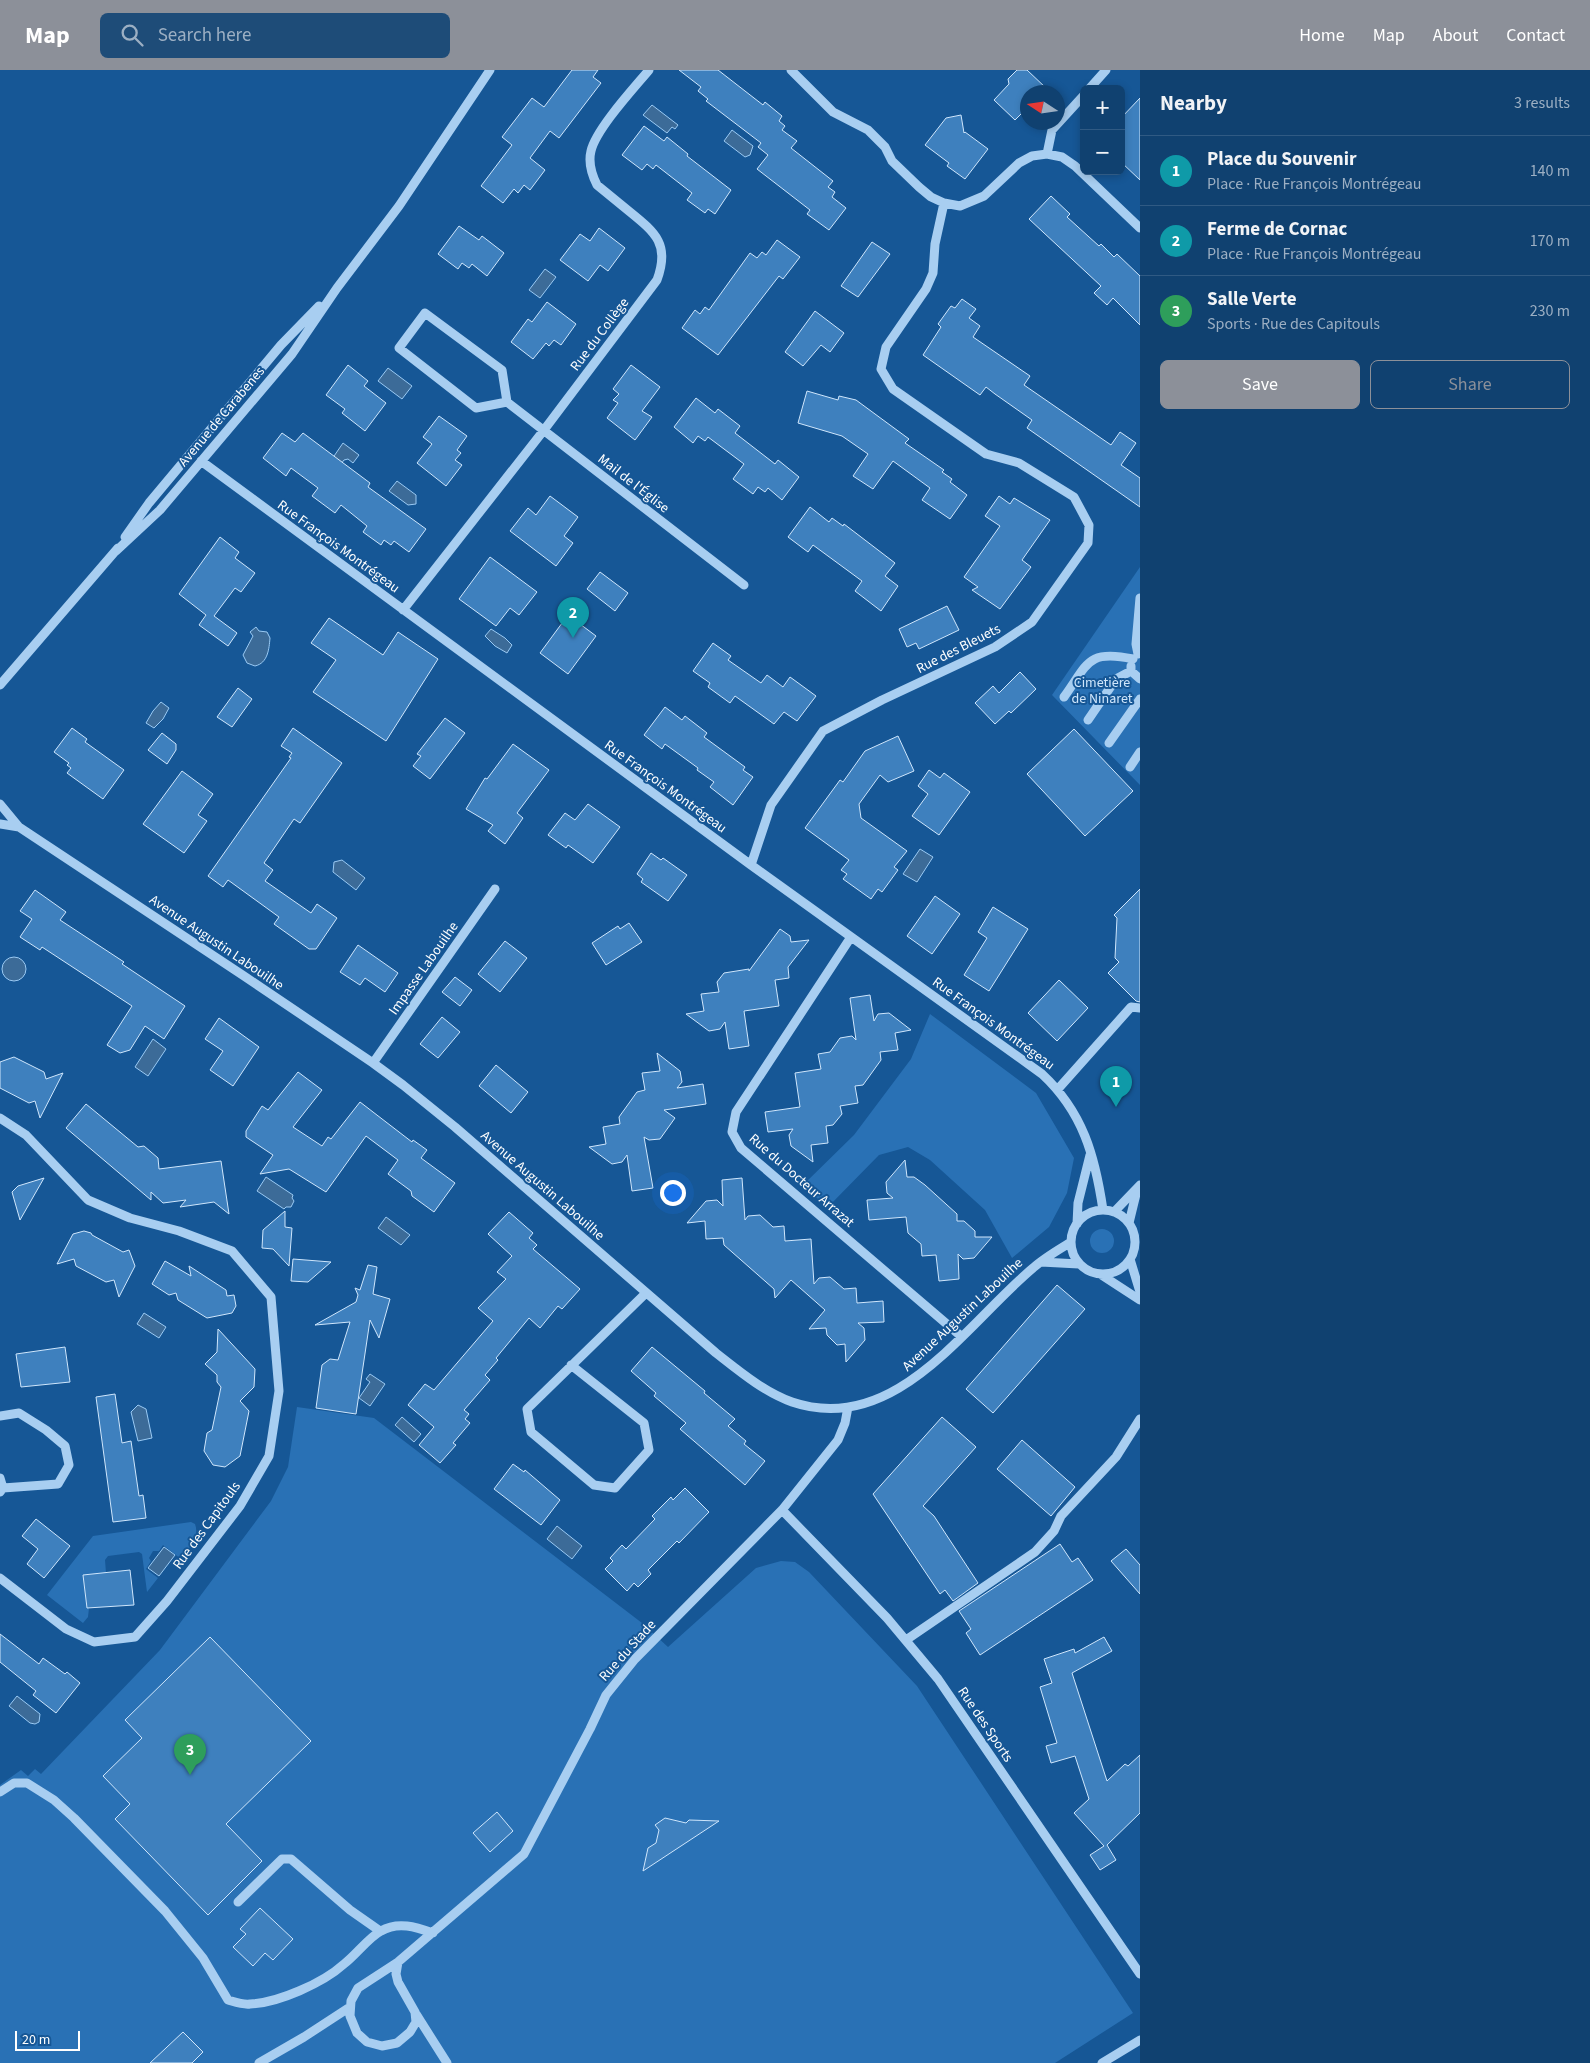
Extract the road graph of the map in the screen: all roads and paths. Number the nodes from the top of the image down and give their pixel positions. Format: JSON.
{"nodes":[{"id":1,"x":490,"y":70,"type":"edge"},
{"id":2,"x":649,"y":70,"type":"edge"},
{"id":3,"x":791,"y":70,"type":"edge"},
{"id":4,"x":1106,"y":70,"type":"edge"},
{"id":5,"x":1093,"y":85,"type":"edge"},
{"id":6,"x":1080,"y":99,"type":"edge"},
{"id":7,"x":1047,"y":154,"type":"junction"},
{"id":8,"x":944,"y":203,"type":"junction"},
{"id":9,"x":1140,"y":228,"type":"edge"},
{"id":10,"x":337,"y":288,"type":"junction"},
{"id":11,"x":507,"y":402,"type":"junction"},
{"id":12,"x":544,"y":430,"type":"junction"},
{"id":13,"x":201,"y":461,"type":"junction"},
{"id":14,"x":116,"y":551,"type":"junction"},
{"id":15,"x":744,"y":585,"type":"dead end"},
{"id":16,"x":1140,"y":598,"type":"edge"},
{"id":17,"x":403,"y":610,"type":"junction"},
{"id":18,"x":1137,"y":655,"type":"edge"},
{"id":19,"x":1132,"y":671,"type":"junction"},
{"id":20,"x":8,"y":677,"type":"junction"},
{"id":21,"x":1140,"y":679,"type":"edge"},
{"id":22,"x":0,"y":685,"type":"edge"},
{"id":23,"x":0,"y":692,"type":"edge"},
{"id":24,"x":1064,"y":697,"type":"dead end"},
{"id":25,"x":1140,"y":699,"type":"edge"},
{"id":26,"x":1088,"y":720,"type":"dead end"},
{"id":27,"x":1109,"y":743,"type":"dead end"},
{"id":28,"x":1140,"y":752,"type":"edge"},
{"id":29,"x":1130,"y":767,"type":"dead end"},
{"id":30,"x":0,"y":804,"type":"edge"},
{"id":31,"x":0,"y":824,"type":"edge"},
{"id":32,"x":19,"y":827,"type":"junction"},
{"id":33,"x":751,"y":865,"type":"junction"},
{"id":34,"x":495,"y":889,"type":"dead end"},
{"id":35,"x":851,"y":936,"type":"junction"},
{"id":36,"x":1140,"y":1008,"type":"edge"},
{"id":37,"x":373,"y":1063,"type":"junction"},
{"id":38,"x":1058,"y":1089,"type":"junction"},
{"id":39,"x":0,"y":1118,"type":"edge"},
{"id":40,"x":1091,"y":1152,"type":"junction"},
{"id":41,"x":1138,"y":1188,"type":"edge"},
{"id":42,"x":1103,"y":1210,"type":"junction"},
{"id":43,"x":1114,"y":1212,"type":"junction"},
{"id":44,"x":1129,"y":1223,"type":"junction"},
{"id":45,"x":1076,"y":1224,"type":"junction"},
{"id":46,"x":1071,"y":1242,"type":"junction"},
{"id":47,"x":1137,"y":1249,"type":"edge"},
{"id":48,"x":1130,"y":1260,"type":"junction"},
{"id":49,"x":1040,"y":1262,"type":"junction"},
{"id":50,"x":1079,"y":1264,"type":"junction"},
{"id":51,"x":1100,"y":1274,"type":"junction"},
{"id":52,"x":1140,"y":1292,"type":"edge"},
{"id":53,"x":646,"y":1293,"type":"junction"},
{"id":54,"x":1140,"y":1300,"type":"edge"},
{"id":55,"x":962,"y":1336,"type":"junction"},
{"id":56,"x":571,"y":1365,"type":"junction"},
{"id":57,"x":848,"y":1408,"type":"junction"},
{"id":58,"x":0,"y":1416,"type":"edge"},
{"id":59,"x":1140,"y":1419,"type":"edge"},
{"id":60,"x":0,"y":1478,"type":"edge"},
{"id":61,"x":2,"y":1490,"type":"edge"},
{"id":62,"x":782,"y":1510,"type":"junction"},
{"id":63,"x":0,"y":1578,"type":"edge"},
{"id":64,"x":906,"y":1640,"type":"junction"},
{"id":65,"x":0,"y":1792,"type":"edge"},
{"id":66,"x":238,"y":1902,"type":"dead end"},
{"id":67,"x":380,"y":1931,"type":"junction"},
{"id":68,"x":433,"y":1933,"type":"junction"},
{"id":69,"x":398,"y":1962,"type":"junction"},
{"id":70,"x":1140,"y":1974,"type":"edge"},
{"id":71,"x":350,"y":2007,"type":"junction"},
{"id":72,"x":414,"y":2012,"type":"junction"},
{"id":73,"x":1140,"y":2040,"type":"edge"},
{"id":74,"x":259,"y":2063,"type":"edge"},
{"id":75,"x":447,"y":2063,"type":"edge"},
{"id":76,"x":1102,"y":2063,"type":"edge"}],
"edges":[{"from":1,"to":10,"type":"street","name":"Avenue de Carabenes"},
{"from":2,"to":12,"type":"street","name":"Rue du Collège"},
{"from":3,"to":8,"type":"street"},
{"from":4,"to":5,"type":"street"},
{"from":6,"to":7,"type":"street"},
{"from":7,"to":8,"type":"street"},
{"from":7,"to":9,"type":"street"},
{"from":8,"to":33,"type":"street","name":"Rue des Bleuets"},
{"from":10,"to":13,"type":"street","name":"Avenue de Carabenes"},
{"from":10,"to":14,"type":"street","name":"Avenue de Carabenes"},
{"from":11,"to":11,"type":"street"},
{"from":11,"to":12,"type":"street","name":"Mail de l'Église"},
{"from":12,"to":15,"type":"street","name":"Mail de l'Église"},
{"from":12,"to":17,"type":"street","name":"Rue du Collège"},
{"from":13,"to":14,"type":"street","name":"Avenue de Carabenes"},
{"from":13,"to":17,"type":"street","name":"Rue François Montrégeau"},
{"from":14,"to":20,"type":"street","name":"Avenue de Carabenes"},
{"from":16,"to":18,"type":"street"},
{"from":17,"to":33,"type":"street","name":"Rue François Montrégeau"},
{"from":18,"to":19,"type":"street"},
{"from":18,"to":24,"type":"street"},
{"from":19,"to":21,"type":"street"},
{"from":19,"to":26,"type":"street"},
{"from":20,"to":22,"type":"street","name":"Avenue de Carabenes"},
{"from":20,"to":23,"type":"street","name":"Avenue de Carabenes"},
{"from":25,"to":27,"type":"street"},
{"from":28,"to":29,"type":"street"},
{"from":30,"to":32,"type":"street","name":"Avenue Augustin Labouilhe"},
{"from":31,"to":32,"type":"street","name":"Avenue Augustin Labouilhe"},
{"from":32,"to":37,"type":"street","name":"Avenue Augustin Labouilhe"},
{"from":33,"to":35,"type":"street","name":"Rue François Montrégeau"},
{"from":34,"to":37,"type":"street","name":"Impasse Labouilhe"},
{"from":35,"to":38,"type":"street","name":"Rue François Montrégeau"},
{"from":35,"to":55,"type":"street","name":"Rue du Docteur Arrazat"},
{"from":36,"to":38,"type":"street"},
{"from":37,"to":53,"type":"street","name":"Avenue Augustin Labouilhe"},
{"from":38,"to":40,"type":"street","name":"Rue François Montrégeau"},
{"from":39,"to":63,"type":"street","name":"Rue des Capitouls"},
{"from":40,"to":42,"type":"street","name":"Rue François Montrégeau"},
{"from":40,"to":45,"type":"street"},
{"from":41,"to":43,"type":"street"},
{"from":41,"to":44,"type":"street"},
{"from":42,"to":43,"type":"street"},
{"from":42,"to":45,"type":"street"},
{"from":43,"to":44,"type":"street"},
{"from":44,"to":47,"type":"street"},
{"from":45,"to":46,"type":"street"},
{"from":46,"to":49,"type":"street","name":"Avenue Augustin Labouilhe"},
{"from":46,"to":50,"type":"street"},
{"from":47,"to":48,"type":"street"},
{"from":48,"to":51,"type":"street"},
{"from":48,"to":52,"type":"street"},
{"from":49,"to":50,"type":"street","name":"Avenue Augustin Labouilhe"},
{"from":49,"to":55,"type":"street","name":"Avenue Augustin Labouilhe"},
{"from":50,"to":51,"type":"street"},
{"from":51,"to":54,"type":"street"},
{"from":53,"to":56,"type":"street"},
{"from":53,"to":57,"type":"street","name":"Avenue Augustin Labouilhe"},
{"from":55,"to":57,"type":"street","name":"Avenue Augustin Labouilhe"},
{"from":56,"to":56,"type":"street"},
{"from":57,"to":62,"type":"street","name":"Rue du Stade"},
{"from":58,"to":61,"type":"street"},
{"from":59,"to":64,"type":"street"},
{"from":60,"to":61,"type":"street"},
{"from":62,"to":64,"type":"street","name":"Rue des Sports"},
{"from":62,"to":68,"type":"street","name":"Rue du Stade"},
{"from":64,"to":70,"type":"street","name":"Rue des Sports"},
{"from":65,"to":67,"type":"street"},
{"from":66,"to":67,"type":"street"},
{"from":67,"to":68,"type":"street"},
{"from":68,"to":69,"type":"street","name":"Rue du Stade"},
{"from":69,"to":71,"type":"street","name":"Rue du Stade"},
{"from":69,"to":72,"type":"street"},
{"from":71,"to":72,"type":"street"},
{"from":71,"to":74,"type":"street"},
{"from":72,"to":75,"type":"street"},
{"from":73,"to":76,"type":"street"}]}
